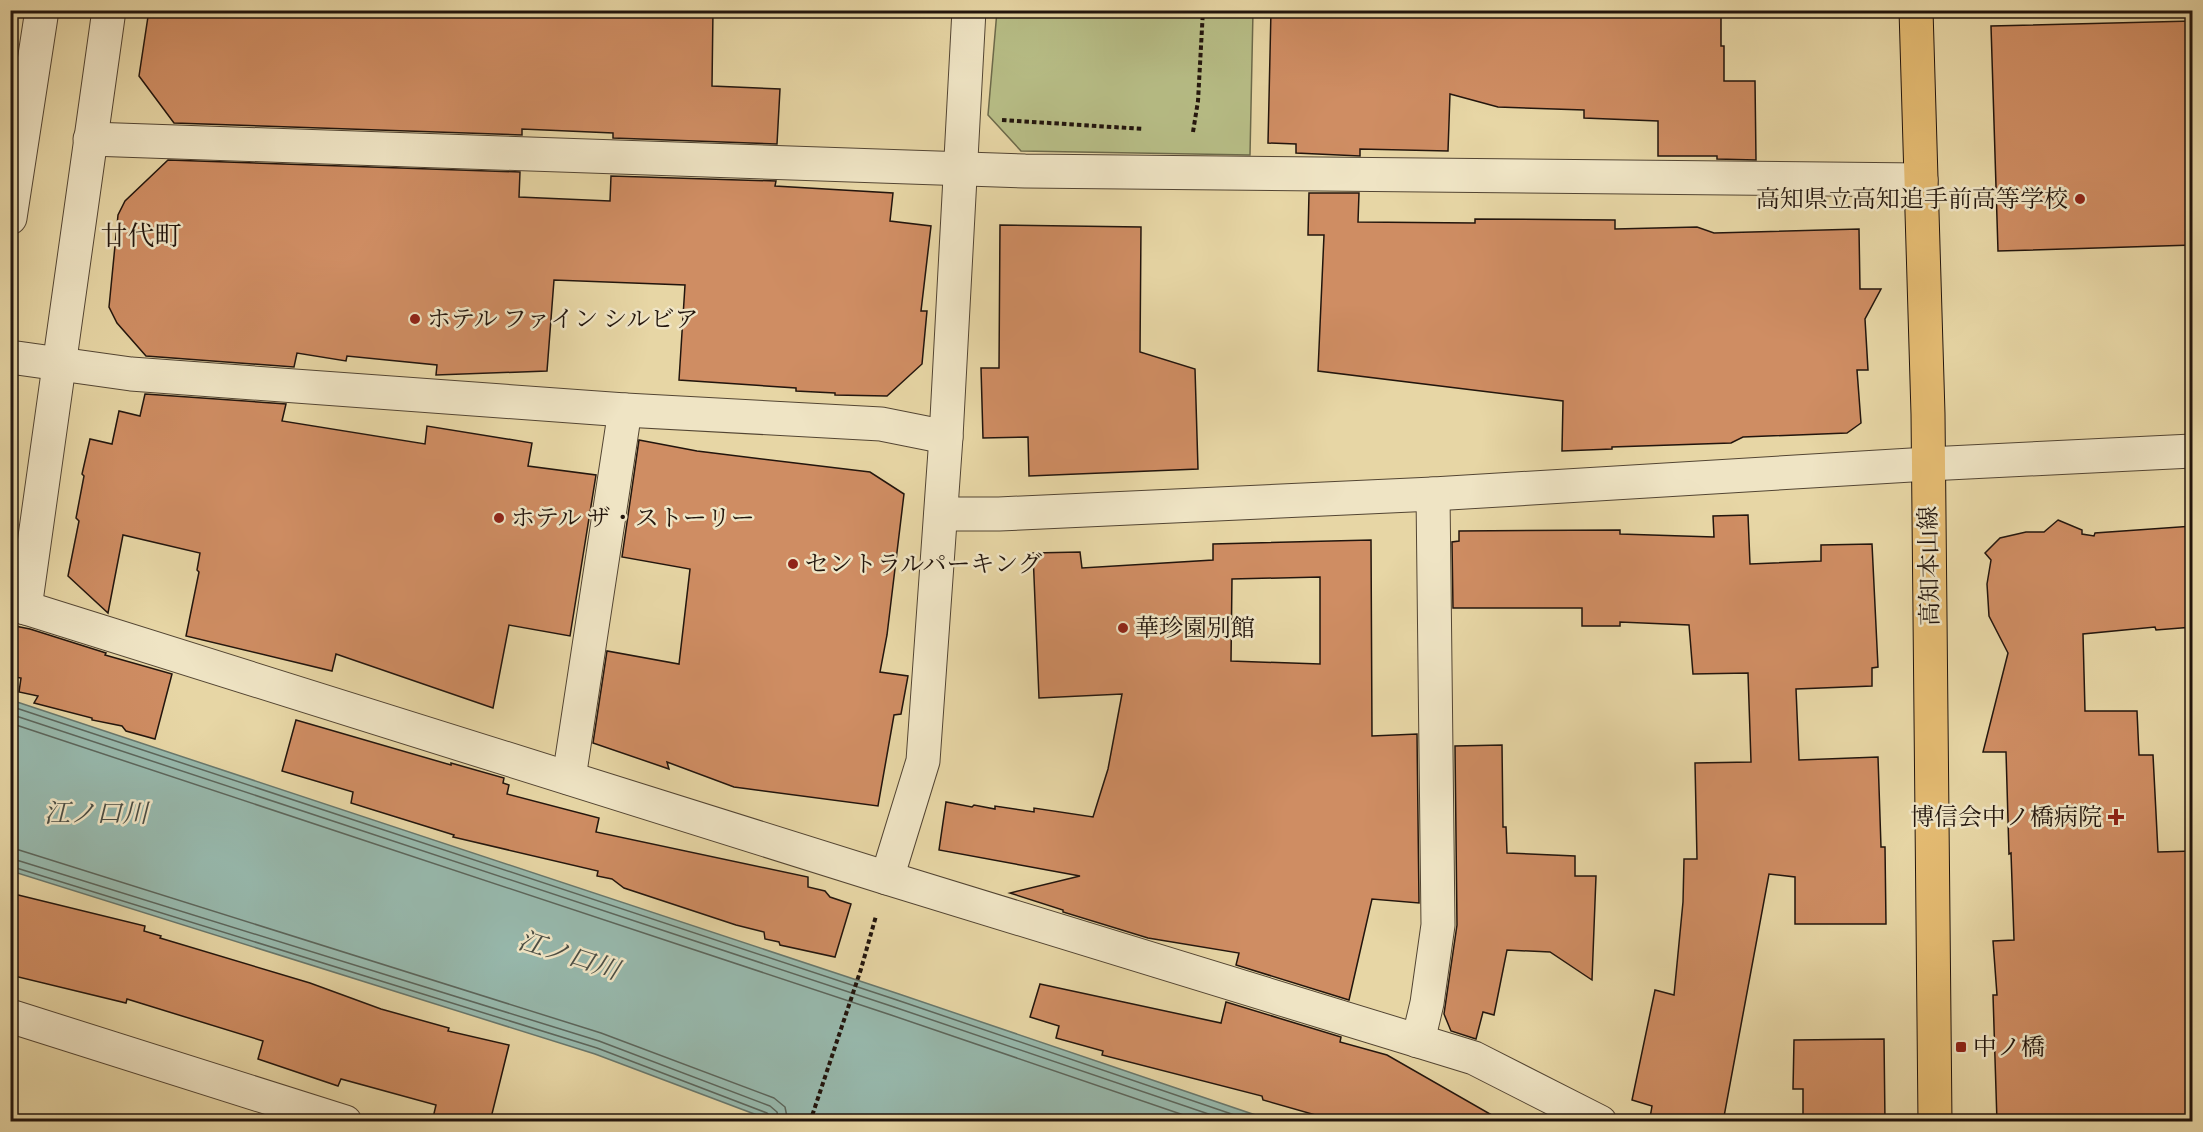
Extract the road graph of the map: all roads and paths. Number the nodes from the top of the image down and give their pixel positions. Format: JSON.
{"nodes":[{"id":1,"x":42,"y":10,"type":"edge"},
{"id":2,"x":109,"y":10,"type":"edge"},
{"id":3,"x":969,"y":10,"type":"edge"},
{"id":4,"x":1203,"y":10,"type":"edge"},
{"id":5,"x":1917,"y":10,"type":"edge"},
{"id":6,"x":1193,"y":132,"type":"dead end"},
{"id":7,"x":90,"y":139,"type":"junction"},
{"id":8,"x":960,"y":169,"type":"junction"},
{"id":9,"x":1921,"y":180,"type":"junction"},
{"id":10,"x":10,"y":218,"type":"edge"},
{"id":11,"x":10,"y":357,"type":"edge"},
{"id":12,"x":60,"y":365,"type":"junction"},
{"id":13,"x":626,"y":410,"type":"junction"},
{"id":14,"x":946,"y":437,"type":"junction"},
{"id":15,"x":2193,"y":451,"type":"edge"},
{"id":16,"x":1928,"y":464,"type":"junction"},
{"id":17,"x":1433,"y":494,"type":"junction"},
{"id":18,"x":941,"y":514,"type":"junction"},
{"id":19,"x":18,"y":605,"type":"edge"},
{"id":20,"x":568,"y":778,"type":"junction"},
{"id":21,"x":887,"y":878,"type":"junction"},
{"id":22,"x":10,"y":1016,"type":"edge"},
{"id":23,"x":1418,"y":1041,"type":"junction"},
{"id":24,"x":345,"y":1122,"type":"edge"},
{"id":25,"x":810,"y":1122,"type":"edge"},
{"id":26,"x":1600,"y":1122,"type":"edge"},
{"id":27,"x":1935,"y":1122,"type":"edge"}],
"edges":[{"from":1,"to":10,"type":"street"},
{"from":2,"to":7,"type":"street"},
{"from":3,"to":8,"type":"street"},
{"from":4,"to":6,"type":"path"},
{"from":5,"to":9,"type":"main road","name":"高知本山線"},
{"from":7,"to":8,"type":"street"},
{"from":7,"to":12,"type":"street"},
{"from":8,"to":9,"type":"street"},
{"from":8,"to":14,"type":"street"},
{"from":9,"to":16,"type":"main road","name":"高知本山線"},
{"from":11,"to":12,"type":"street"},
{"from":12,"to":13,"type":"street"},
{"from":12,"to":19,"type":"street"},
{"from":13,"to":14,"type":"street"},
{"from":13,"to":20,"type":"street"},
{"from":14,"to":18,"type":"street"},
{"from":15,"to":16,"type":"street"},
{"from":16,"to":17,"type":"street"},
{"from":16,"to":27,"type":"main road","name":"高知本山線"},
{"from":17,"to":18,"type":"street"},
{"from":17,"to":23,"type":"street"},
{"from":18,"to":21,"type":"street"},
{"from":19,"to":20,"type":"street"},
{"from":20,"to":21,"type":"street"},
{"from":21,"to":23,"type":"street"},
{"from":21,"to":25,"type":"path"},
{"from":22,"to":24,"type":"street"},
{"from":23,"to":26,"type":"street"}]}
